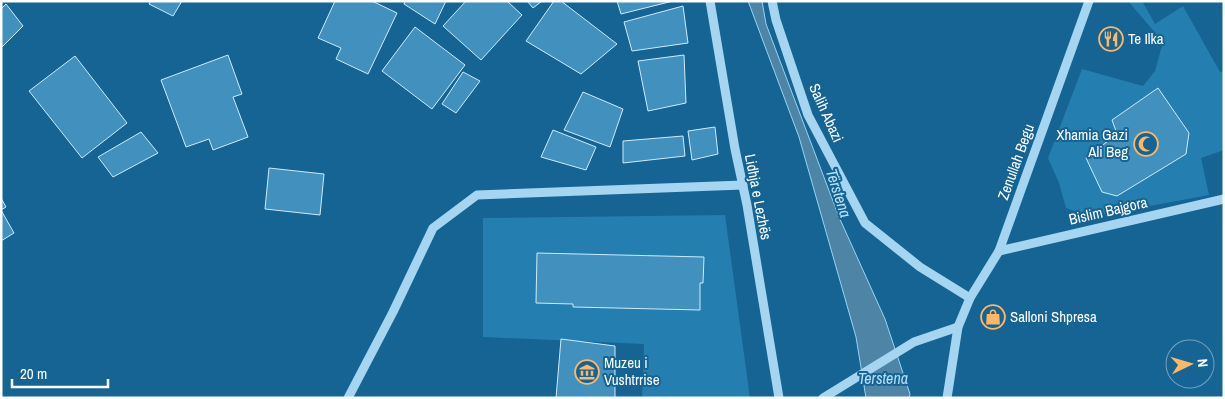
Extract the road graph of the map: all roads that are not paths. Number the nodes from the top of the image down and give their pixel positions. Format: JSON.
{"nodes":[{"id":1,"x":710,"y":1,"type":"edge"},
{"id":2,"x":772,"y":1,"type":"edge"},
{"id":3,"x":1089,"y":1,"type":"edge"},
{"id":4,"x":744,"y":186,"type":"junction"},
{"id":5,"x":1224,"y":199,"type":"edge"},
{"id":6,"x":999,"y":251,"type":"junction"},
{"id":7,"x":970,"y":298,"type":"junction"},
{"id":8,"x":958,"y":327,"type":"junction"},
{"id":9,"x":824,"y":397,"type":"edge"},
{"id":10,"x":348,"y":398,"type":"edge"},
{"id":11,"x":779,"y":398,"type":"edge"},
{"id":12,"x":947,"y":398,"type":"edge"}],
"edges":[{"from":1,"to":4,"type":"street","name":"Lidhja e Lezhës"},
{"from":2,"to":7,"type":"street","name":"Salih Abazi"},
{"from":3,"to":6,"type":"street","name":"Zenullah Begu"},
{"from":4,"to":10,"type":"street"},
{"from":4,"to":11,"type":"street","name":"Lidhja e Lezhës"},
{"from":5,"to":6,"type":"street","name":"Bislim Bajgora"},
{"from":6,"to":7,"type":"street","name":"Zenullah Begu"},
{"from":7,"to":8,"type":"street","name":"Zenullah Begu"},
{"from":8,"to":9,"type":"street"},
{"from":8,"to":12,"type":"street","name":"Zenullah Begu"}]}
